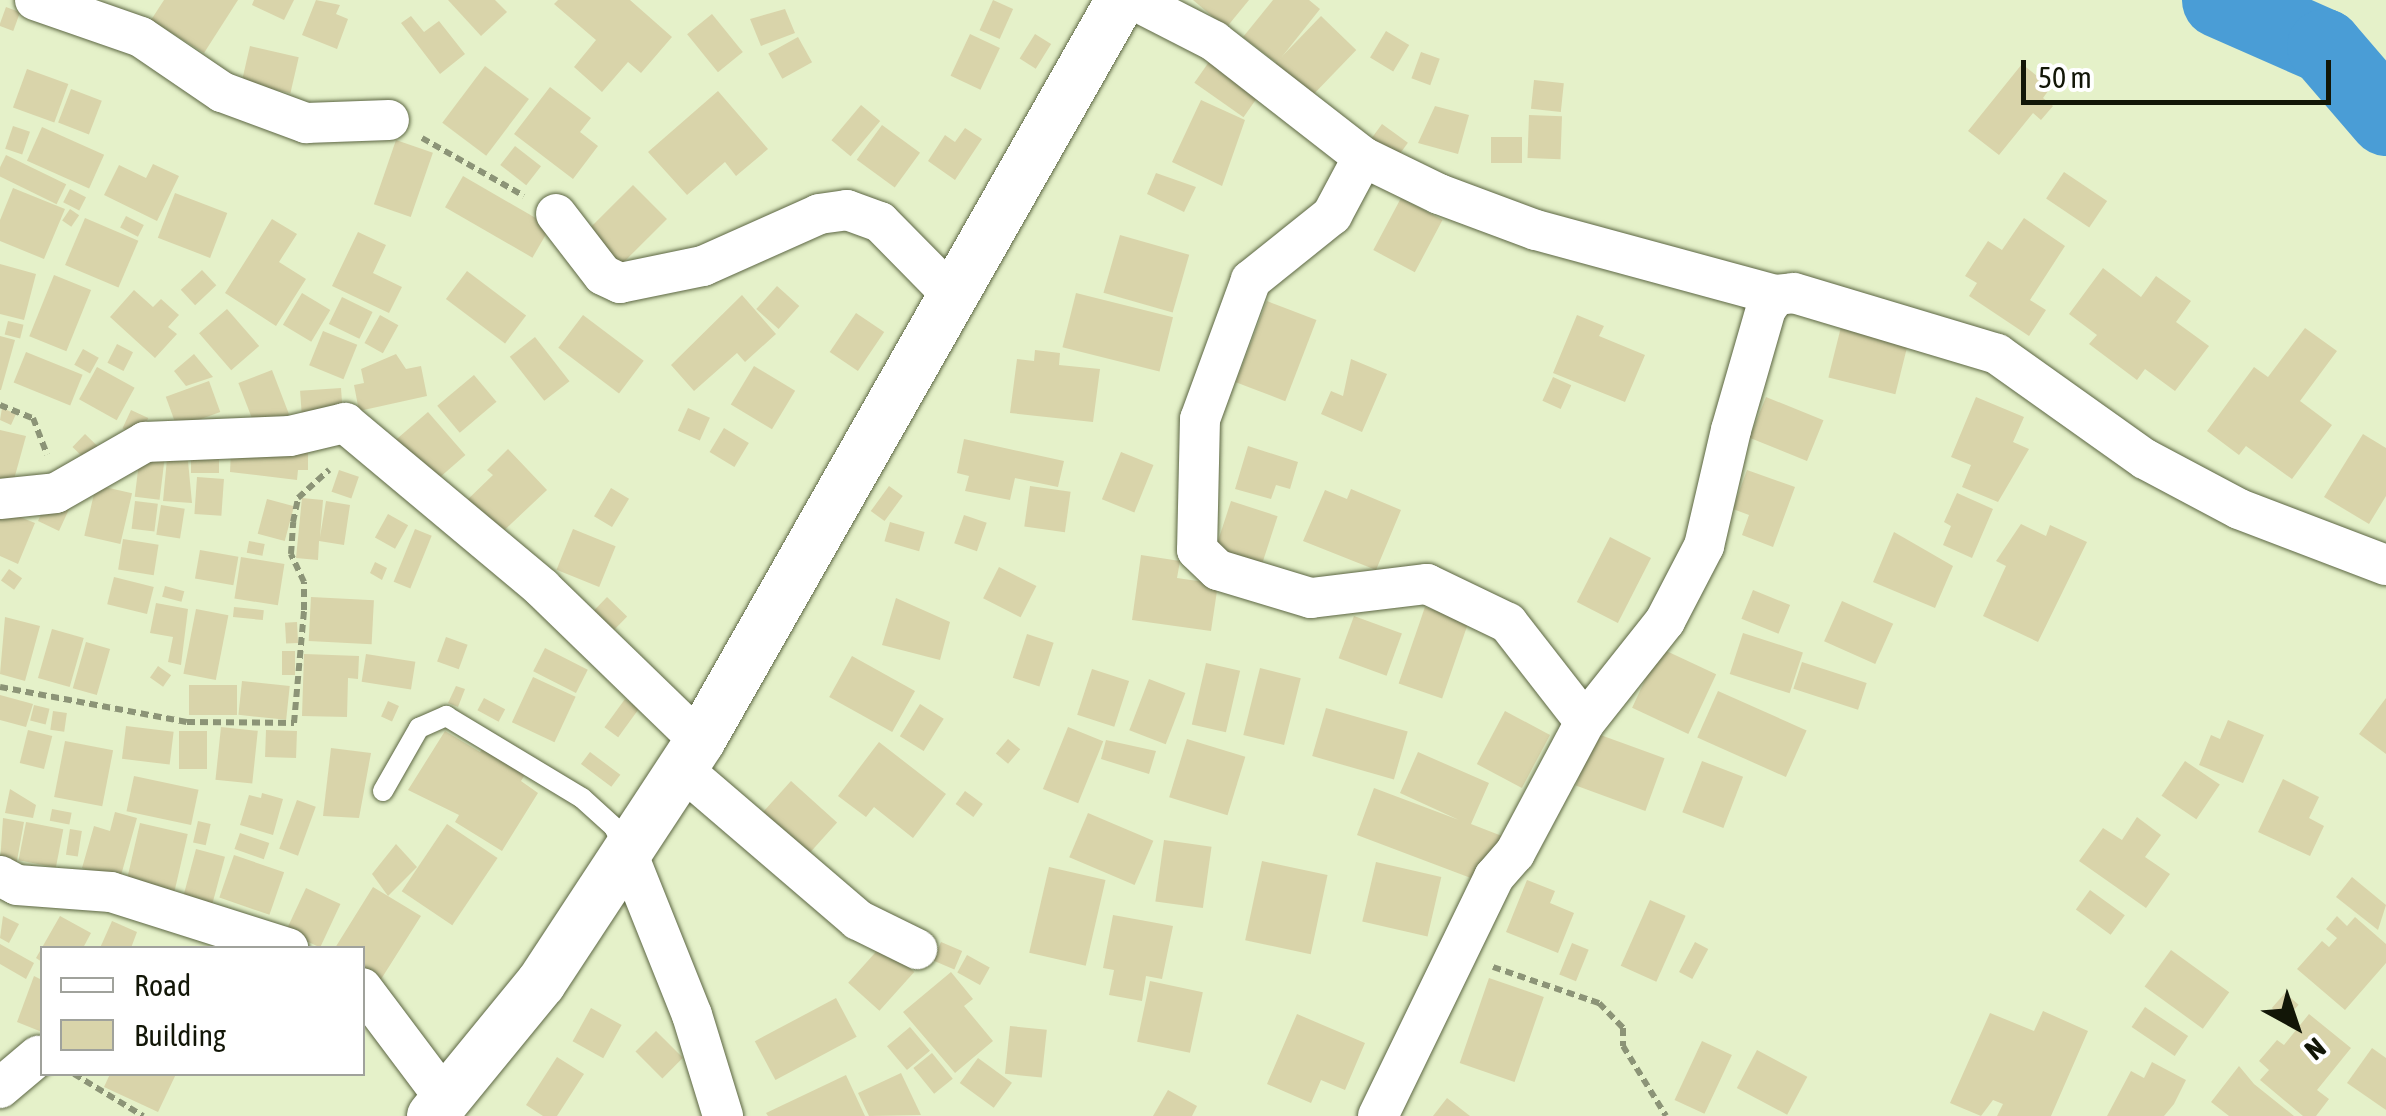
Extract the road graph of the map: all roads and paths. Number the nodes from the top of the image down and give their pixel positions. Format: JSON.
{"nodes":[{"id":1,"x":35,"y":0,"type":"edge"},
{"id":2,"x":1121,"y":0,"type":"edge"},
{"id":3,"x":1134,"y":0,"type":"edge"},
{"id":4,"x":390,"y":120,"type":"joint"},
{"id":5,"x":1363,"y":157,"type":"junction"},
{"id":6,"x":556,"y":214,"type":"joint"},
{"id":7,"x":952,"y":296,"type":"junction"},
{"id":8,"x":1776,"y":296,"type":"junction"},
{"id":9,"x":0,"y":405,"type":"edge"},
{"id":10,"x":364,"y":436,"type":"junction"},
{"id":11,"x":56,"y":493,"type":"junction"},
{"id":12,"x":0,"y":500,"type":"edge"},
{"id":13,"x":2386,"y":565,"type":"edge"},
{"id":14,"x":0,"y":687,"type":"edge"},
{"id":15,"x":1585,"y":722,"type":"junction"},
{"id":16,"x":691,"y":755,"type":"junction"},
{"id":17,"x":382,"y":791,"type":"dead end"},
{"id":18,"x":628,"y":855,"type":"junction"},
{"id":19,"x":0,"y":876,"type":"edge"},
{"id":20,"x":282,"y":946,"type":"edge"},
{"id":21,"x":917,"y":948,"type":"dead end"},
{"id":22,"x":1459,"y":955,"type":"junction"},
{"id":23,"x":365,"y":993,"type":"edge"},
{"id":24,"x":38,"y":1056,"type":"dead end"},
{"id":25,"x":77,"y":1076,"type":"edge"},
{"id":26,"x":0,"y":1088,"type":"edge"},
{"id":27,"x":439,"y":1108,"type":"edge"},
{"id":28,"x":142,"y":1116,"type":"edge"},
{"id":29,"x":723,"y":1116,"type":"edge"},
{"id":30,"x":1378,"y":1116,"type":"edge"},
{"id":31,"x":1666,"y":1116,"type":"edge"}],
"edges":[{"from":1,"to":4,"type":"street"},
{"from":2,"to":7,"type":"street"},
{"from":3,"to":5,"type":"street"},
{"from":4,"to":6,"type":"path"},
{"from":5,"to":8,"type":"street"},
{"from":5,"to":15,"type":"street"},
{"from":6,"to":7,"type":"street"},
{"from":7,"to":16,"type":"street"},
{"from":8,"to":13,"type":"street"},
{"from":8,"to":15,"type":"street"},
{"from":9,"to":11,"type":"path"},
{"from":10,"to":11,"type":"street"},
{"from":10,"to":14,"type":"path"},
{"from":10,"to":16,"type":"street"},
{"from":11,"to":12,"type":"street"},
{"from":15,"to":22,"type":"street"},
{"from":16,"to":18,"type":"street"},
{"from":16,"to":21,"type":"street"},
{"from":17,"to":18,"type":"lane"},
{"from":18,"to":27,"type":"street"},
{"from":18,"to":29,"type":"street"},
{"from":19,"to":20,"type":"street"},
{"from":22,"to":30,"type":"street"},
{"from":22,"to":31,"type":"path"},
{"from":23,"to":27,"type":"street"},
{"from":24,"to":26,"type":"street"},
{"from":25,"to":28,"type":"path"}]}
